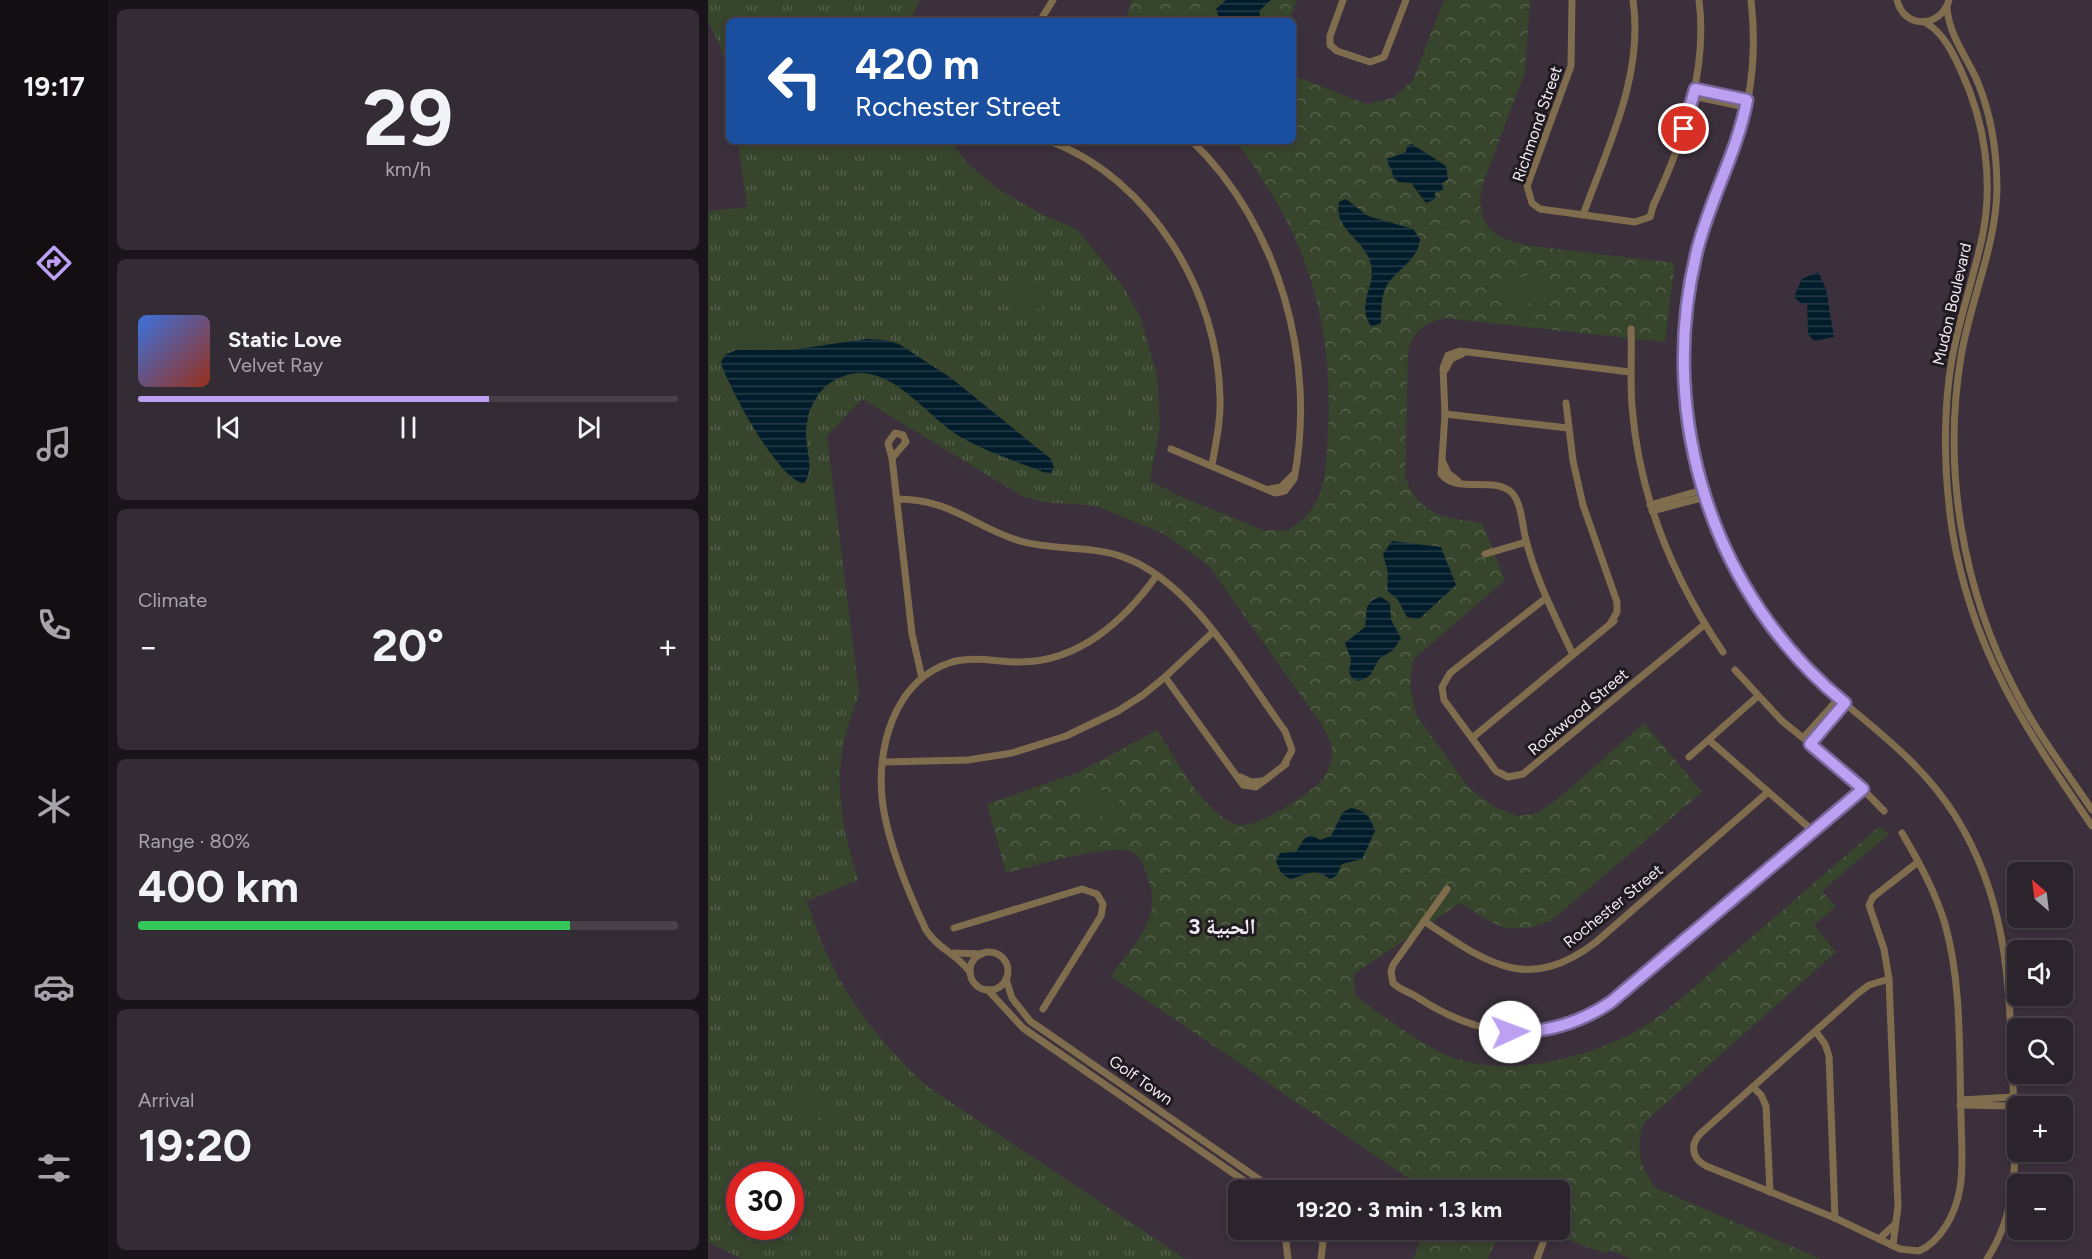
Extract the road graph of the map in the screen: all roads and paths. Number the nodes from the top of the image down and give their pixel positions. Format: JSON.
{"nodes":[{"id":1,"x":1053,"y":0,"type":"edge"},
{"id":2,"x":1343,"y":0,"type":"edge"},
{"id":3,"x":1406,"y":0,"type":"edge"},
{"id":4,"x":1572,"y":0,"type":"edge"},
{"id":5,"x":1633,"y":0,"type":"edge"},
{"id":6,"x":1699,"y":0,"type":"edge"},
{"id":7,"x":1752,"y":0,"type":"edge"},
{"id":8,"x":1897,"y":0,"type":"edge"},
{"id":9,"x":1948,"y":4,"type":"edge"},
{"id":10,"x":1042,"y":18,"type":"edge"},
{"id":11,"x":1926,"y":23,"type":"junction"},
{"id":12,"x":1694,"y":92,"type":"junction"},
{"id":13,"x":1746,"y":104,"type":"junction"},
{"id":14,"x":1056,"y":144,"type":"edge"},
{"id":15,"x":1195,"y":144,"type":"edge"},
{"id":16,"x":1583,"y":215,"type":"junction"},
{"id":17,"x":1631,"y":329,"type":"dead end"},
{"id":18,"x":1630,"y":372,"type":"junction"},
{"id":19,"x":1566,"y":403,"type":"dead end"},
{"id":20,"x":1445,"y":414,"type":"junction"},
{"id":21,"x":1568,"y":428,"type":"junction"},
{"id":22,"x":1171,"y":449,"type":"dead end"},
{"id":23,"x":892,"y":458,"type":"dead end"},
{"id":24,"x":1212,"y":465,"type":"junction"},
{"id":25,"x":1703,"y":493,"type":"junction"},
{"id":26,"x":897,"y":499,"type":"junction"},
{"id":27,"x":1651,"y":508,"type":"junction"},
{"id":28,"x":1526,"y":542,"type":"junction"},
{"id":29,"x":1485,"y":554,"type":"dead end"},
{"id":30,"x":1157,"y":575,"type":"junction"},
{"id":31,"x":1546,"y":598,"type":"junction"},
{"id":32,"x":1704,"y":625,"type":"junction"},
{"id":33,"x":1212,"y":632,"type":"junction"},
{"id":34,"x":1723,"y":652,"type":"dead end"},
{"id":35,"x":1573,"y":655,"type":"junction"},
{"id":36,"x":920,"y":662,"type":"junction"},
{"id":37,"x":933,"y":670,"type":"junction"},
{"id":38,"x":1735,"y":670,"type":"dead end"},
{"id":39,"x":1165,"y":677,"type":"junction"},
{"id":40,"x":922,"y":678,"type":"junction"},
{"id":41,"x":1758,"y":696,"type":"junction"},
{"id":42,"x":1842,"y":700,"type":"junction"},
{"id":43,"x":1472,"y":738,"type":"junction"},
{"id":44,"x":1709,"y":740,"type":"junction"},
{"id":45,"x":1807,"y":741,"type":"junction"},
{"id":46,"x":1689,"y":757,"type":"dead end"},
{"id":47,"x":884,"y":758,"type":"junction"},
{"id":48,"x":1863,"y":789,"type":"junction"},
{"id":49,"x":1767,"y":793,"type":"junction"},
{"id":50,"x":2092,"y":810,"type":"edge"},
{"id":51,"x":1884,"y":811,"type":"dead end"},
{"id":52,"x":2092,"y":826,"type":"edge"},
{"id":53,"x":1813,"y":831,"type":"junction"},
{"id":54,"x":1902,"y":832,"type":"dead end"},
{"id":55,"x":1918,"y":862,"type":"junction"},
{"id":56,"x":1447,"y":889,"type":"dead end"},
{"id":57,"x":1424,"y":921,"type":"junction"},
{"id":58,"x":954,"y":928,"type":"dead end"},
{"id":59,"x":954,"y":953,"type":"junction"},
{"id":60,"x":983,"y":953,"type":"junction"},
{"id":61,"x":970,"y":972,"type":"junction"},
{"id":62,"x":1006,"y":979,"type":"junction"},
{"id":63,"x":1889,"y":979,"type":"junction"},
{"id":64,"x":988,"y":990,"type":"junction"},
{"id":65,"x":1043,"y":1009,"type":"dead end"},
{"id":66,"x":1816,"y":1032,"type":"junction"},
{"id":67,"x":1753,"y":1087,"type":"junction"},
{"id":68,"x":2013,"y":1096,"type":"edge"},
{"id":69,"x":2007,"y":1098,"type":"edge"},
{"id":70,"x":1961,"y":1103,"type":"junction"},
{"id":71,"x":2007,"y":1106,"type":"edge"},
{"id":72,"x":2015,"y":1162,"type":"edge"},
{"id":73,"x":1243,"y":1180,"type":"edge"},
{"id":74,"x":1260,"y":1180,"type":"edge"},
{"id":75,"x":1770,"y":1192,"type":"junction"},
{"id":76,"x":1835,"y":1218,"type":"junction"},
{"id":77,"x":1896,"y":1222,"type":"junction"},
{"id":78,"x":1879,"y":1239,"type":"junction"},
{"id":79,"x":1287,"y":1240,"type":"edge"},
{"id":80,"x":1321,"y":1240,"type":"edge"},
{"id":81,"x":1543,"y":1243,"type":"dead end"},
{"id":82,"x":1893,"y":1245,"type":"junction"},
{"id":83,"x":1288,"y":1259,"type":"edge"},
{"id":84,"x":1321,"y":1259,"type":"edge"},
{"id":85,"x":1537,"y":1259,"type":"edge"},
{"id":86,"x":1987,"y":1259,"type":"edge"}],
"edges":[{"from":1,"to":10,"type":"street"},
{"from":2,"to":3,"type":"street"},
{"from":4,"to":16,"type":"street","name":"Richmond Street"},
{"from":5,"to":16,"type":"street"},
{"from":6,"to":12,"type":"street","name":"Richmond Street"},
{"from":7,"to":13,"type":"street"},
{"from":8,"to":11,"type":"street","name":"Mudon Boulevard"},
{"from":9,"to":11,"type":"street"},
{"from":9,"to":50,"type":"street","name":"Mudon Boulevard"},
{"from":11,"to":52,"type":"street","name":"Mudon Boulevard"},
{"from":12,"to":13,"type":"street"},
{"from":12,"to":16,"type":"street","name":"Richmond Street"},
{"from":13,"to":25,"type":"street"},
{"from":14,"to":24,"type":"street"},
{"from":15,"to":24,"type":"street"},
{"from":17,"to":18,"type":"street"},
{"from":18,"to":20,"type":"street"},
{"from":18,"to":27,"type":"street"},
{"from":19,"to":21,"type":"street"},
{"from":20,"to":21,"type":"street"},
{"from":20,"to":28,"type":"street"},
{"from":21,"to":35,"type":"street"},
{"from":22,"to":24,"type":"street"},
{"from":23,"to":26,"type":"street"},
{"from":25,"to":27,"type":"street"},
{"from":25,"to":42,"type":"street"},
{"from":26,"to":30,"type":"street"},
{"from":26,"to":36,"type":"street"},
{"from":27,"to":32,"type":"street"},
{"from":28,"to":29,"type":"street"},
{"from":28,"to":31,"type":"street"},
{"from":30,"to":33,"type":"street"},
{"from":30,"to":37,"type":"street"},
{"from":31,"to":35,"type":"street"},
{"from":31,"to":43,"type":"street","name":"Rockwood Street"},
{"from":32,"to":34,"type":"street"},
{"from":32,"to":43,"type":"street","name":"Rockwood Street"},
{"from":33,"to":39,"type":"street"},
{"from":33,"to":39,"type":"street"},
{"from":35,"to":43,"type":"street"},
{"from":36,"to":37,"type":"street"},
{"from":36,"to":40,"type":"street"},
{"from":37,"to":40,"type":"street"},
{"from":38,"to":41,"type":"street"},
{"from":39,"to":47,"type":"street"},
{"from":40,"to":47,"type":"street"},
{"from":41,"to":44,"type":"street"},
{"from":41,"to":45,"type":"street"},
{"from":42,"to":45,"type":"street"},
{"from":42,"to":68,"type":"street"},
{"from":44,"to":46,"type":"street"},
{"from":44,"to":49,"type":"street"},
{"from":45,"to":48,"type":"street"},
{"from":47,"to":59,"type":"street"},
{"from":48,"to":51,"type":"street"},
{"from":48,"to":53,"type":"street"},
{"from":49,"to":53,"type":"street"},
{"from":49,"to":57,"type":"street","name":"Rochester Street"},
{"from":53,"to":57,"type":"street"},
{"from":54,"to":55,"type":"street"},
{"from":55,"to":63,"type":"street"},
{"from":55,"to":70,"type":"street"},
{"from":56,"to":57,"type":"street"},
{"from":58,"to":65,"type":"street"},
{"from":59,"to":60,"type":"street"},
{"from":59,"to":61,"type":"street"},
{"from":60,"to":61,"type":"street"},
{"from":60,"to":62,"type":"street"},
{"from":61,"to":64,"type":"street"},
{"from":62,"to":64,"type":"street"},
{"from":62,"to":74,"type":"street","name":"Golf Town"},
{"from":63,"to":66,"type":"street"},
{"from":63,"to":77,"type":"street"},
{"from":64,"to":73,"type":"street","name":"Golf Town"},
{"from":66,"to":67,"type":"street"},
{"from":66,"to":76,"type":"street"},
{"from":67,"to":75,"type":"street"},
{"from":67,"to":75,"type":"street"},
{"from":69,"to":70,"type":"street"},
{"from":70,"to":71,"type":"street"},
{"from":70,"to":82,"type":"street"},
{"from":72,"to":86,"type":"street"},
{"from":75,"to":76,"type":"street"},
{"from":76,"to":78,"type":"street"},
{"from":77,"to":78,"type":"street"},
{"from":77,"to":82,"type":"street"},
{"from":78,"to":82,"type":"street"},
{"from":79,"to":83,"type":"street"},
{"from":80,"to":84,"type":"street"},
{"from":81,"to":85,"type":"street"}]}
